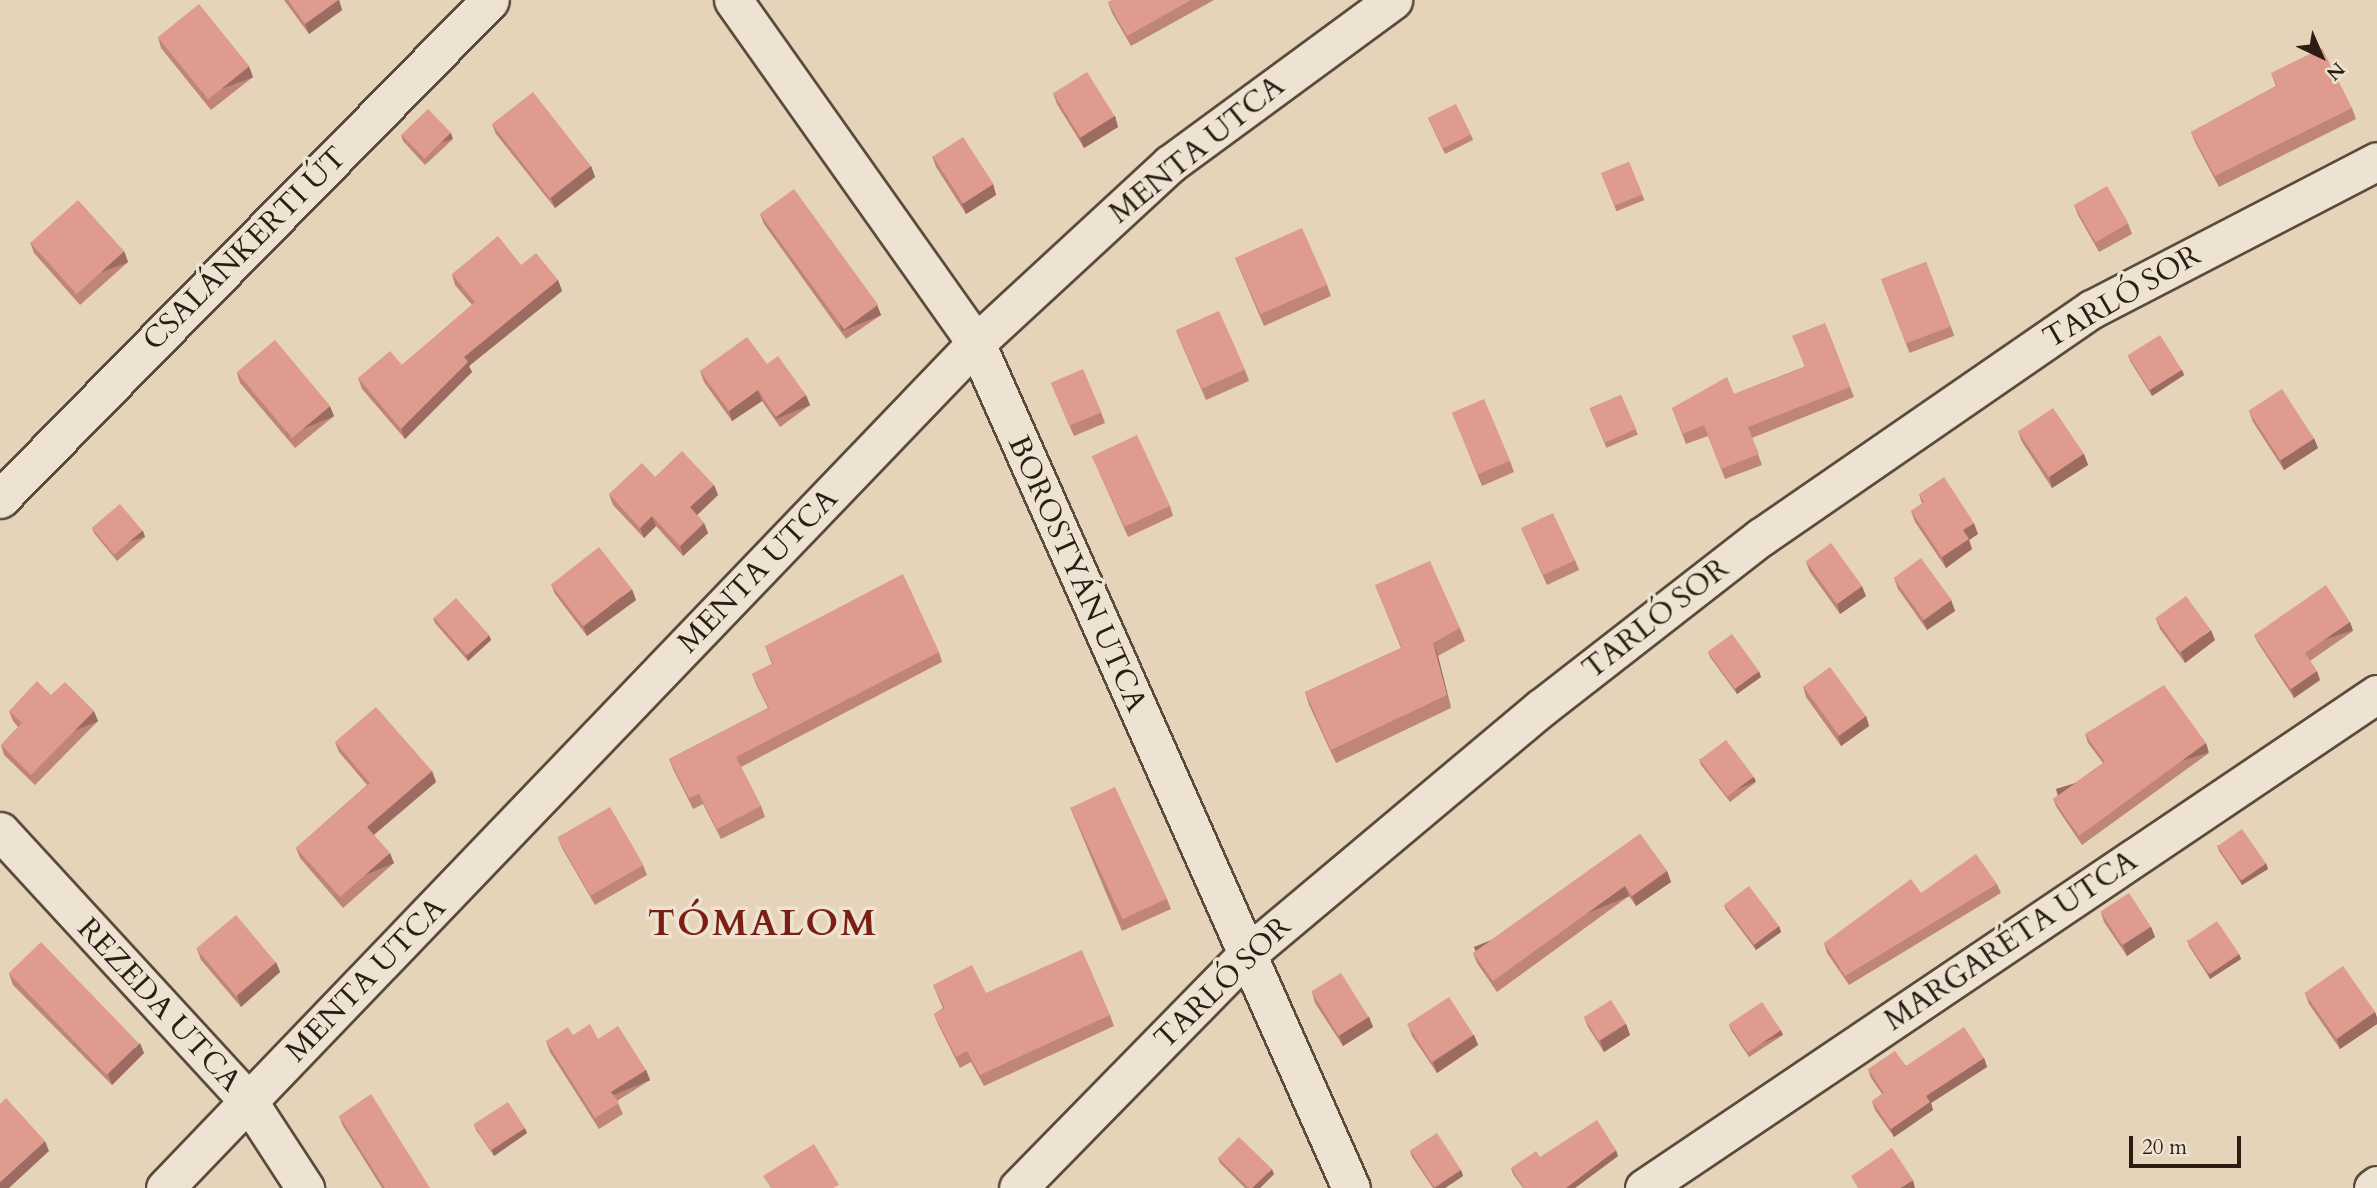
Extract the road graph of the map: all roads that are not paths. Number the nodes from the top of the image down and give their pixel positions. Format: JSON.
{"nodes":[{"id":1,"x":490,"y":0,"type":"edge"},
{"id":2,"x":733,"y":0,"type":"edge"},
{"id":3,"x":1392,"y":0,"type":"edge"},
{"id":4,"x":2377,"y":161,"type":"edge"},
{"id":5,"x":976,"y":343,"type":"junction"},
{"id":6,"x":0,"y":499,"type":"edge"},
{"id":7,"x":2377,"y":694,"type":"edge"},
{"id":8,"x":0,"y":831,"type":"edge"},
{"id":9,"x":1244,"y":957,"type":"junction"},
{"id":10,"x":249,"y":1102,"type":"junction"},
{"id":11,"x":165,"y":1188,"type":"edge"},
{"id":12,"x":306,"y":1188,"type":"edge"},
{"id":13,"x":1018,"y":1188,"type":"edge"},
{"id":14,"x":1351,"y":1188,"type":"edge"},
{"id":15,"x":1644,"y":1188,"type":"edge"}],
"edges":[{"from":1,"to":6,"type":"street","name":"CSALÁNKERTI ÚT"},
{"from":2,"to":5,"type":"street","name":"BOROSTYÁN UTCA"},
{"from":3,"to":5,"type":"street","name":"MENTA UTCA"},
{"from":4,"to":9,"type":"street","name":"TARLÓ SOR"},
{"from":5,"to":9,"type":"street","name":"BOROSTYÁN UTCA"},
{"from":5,"to":10,"type":"street","name":"MENTA UTCA"},
{"from":7,"to":15,"type":"street","name":"MARGARÉTA UTCA"},
{"from":8,"to":10,"type":"street","name":"REZEDA UTCA"},
{"from":9,"to":13,"type":"street","name":"TARLÓ SOR"},
{"from":9,"to":14,"type":"street","name":"BOROSTYÁN UTCA"},
{"from":10,"to":11,"type":"street","name":"MENTA UTCA"},
{"from":10,"to":12,"type":"street","name":"REZEDA UTCA"}]}
